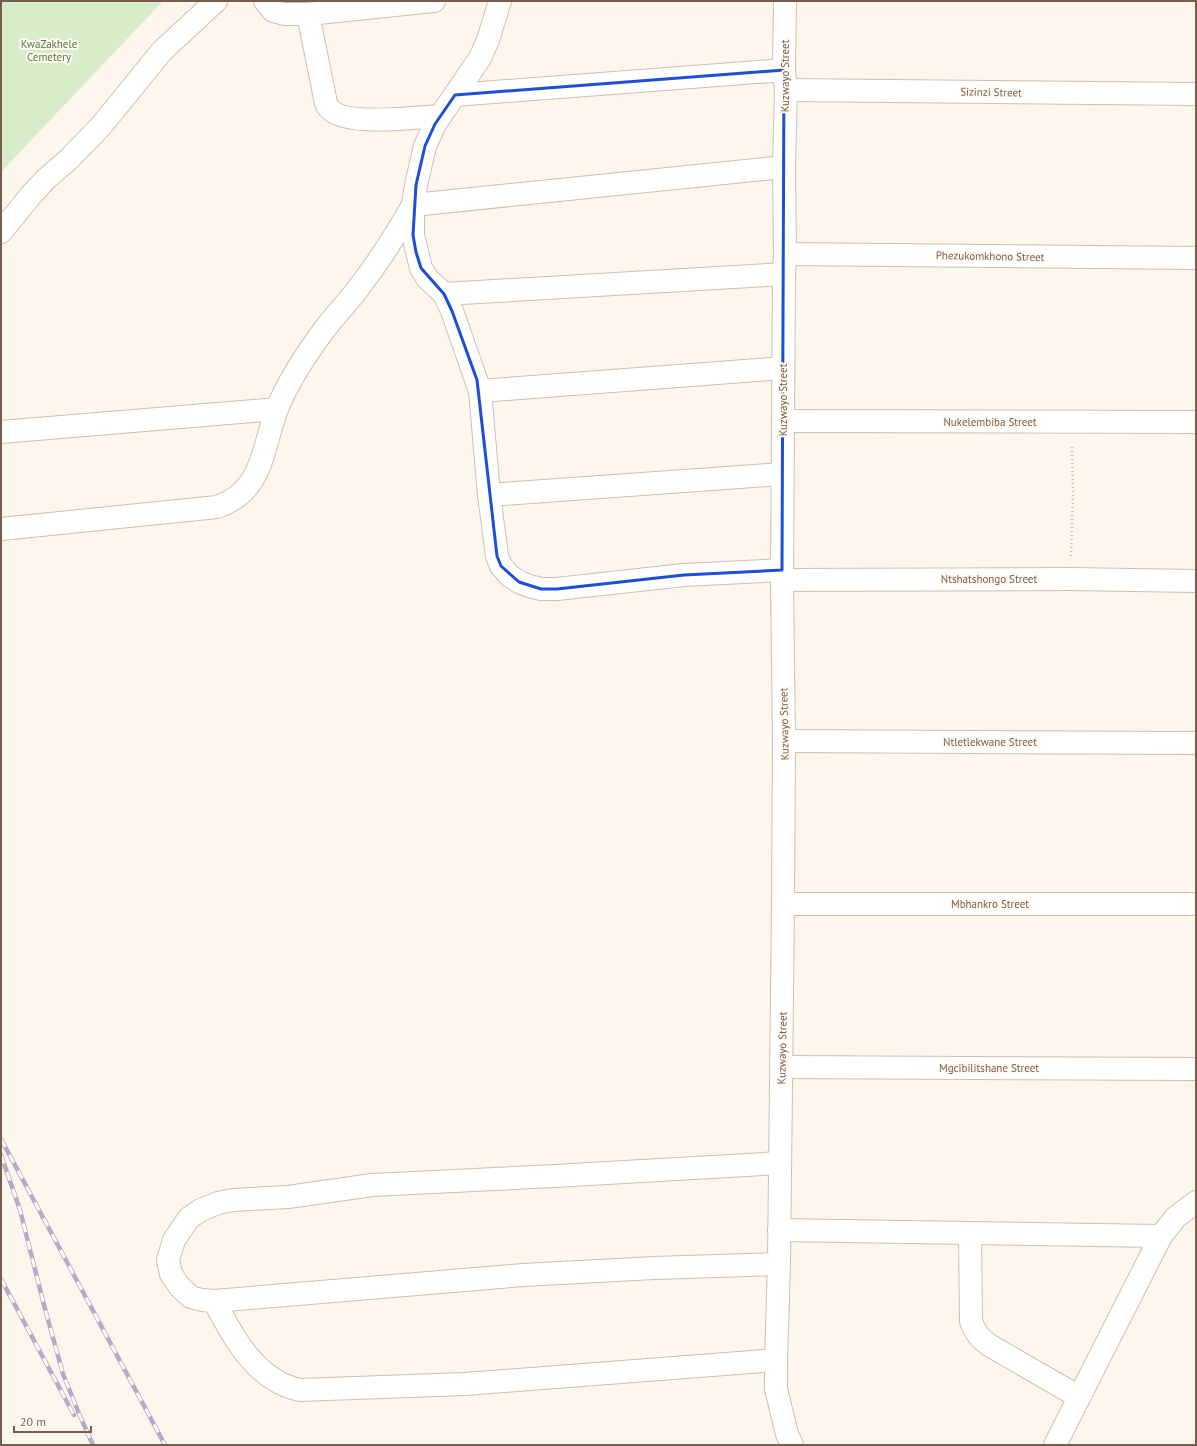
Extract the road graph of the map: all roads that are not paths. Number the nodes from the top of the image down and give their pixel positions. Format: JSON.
{"nodes":[{"id":1,"x":216,"y":1,"type":"edge"},
{"id":2,"x":264,"y":1,"type":"edge"},
{"id":3,"x":434,"y":1,"type":"edge"},
{"id":4,"x":500,"y":1,"type":"edge"},
{"id":5,"x":785,"y":1,"type":"edge"},
{"id":6,"x":308,"y":14,"type":"junction"},
{"id":7,"x":785,"y":80,"type":"junction"},
{"id":8,"x":1196,"y":94,"type":"edge"},
{"id":9,"x":455,"y":95,"type":"junction"},
{"id":10,"x":440,"y":116,"type":"junction"},
{"id":11,"x":784,"y":167,"type":"junction"},
{"id":12,"x":414,"y":205,"type":"junction"},
{"id":13,"x":1,"y":232,"type":"edge"},
{"id":14,"x":1196,"y":258,"type":"edge"},
{"id":15,"x":784,"y":264,"type":"junction"},
{"id":16,"x":444,"y":294,"type":"junction"},
{"id":17,"x":783,"y":368,"type":"junction"},
{"id":18,"x":480,"y":391,"type":"junction"},
{"id":19,"x":277,"y":409,"type":"junction"},
{"id":20,"x":783,"y":420,"type":"junction"},
{"id":21,"x":1196,"y":422,"type":"edge"},
{"id":22,"x":1,"y":432,"type":"edge"},
{"id":23,"x":782,"y":474,"type":"junction"},
{"id":24,"x":490,"y":495,"type":"junction"},
{"id":25,"x":1,"y":529,"type":"edge"},
{"id":26,"x":782,"y":575,"type":"junction"},
{"id":27,"x":1196,"y":580,"type":"edge"},
{"id":28,"x":784,"y":741,"type":"junction"},
{"id":29,"x":1196,"y":743,"type":"edge"},
{"id":30,"x":783,"y":904,"type":"junction"},
{"id":31,"x":1196,"y":904,"type":"edge"},
{"id":32,"x":782,"y":1067,"type":"junction"},
{"id":33,"x":1196,"y":1069,"type":"edge"},
{"id":34,"x":780,"y":1163,"type":"junction"},
{"id":35,"x":1196,"y":1202,"type":"edge"},
{"id":36,"x":779,"y":1230,"type":"junction"},
{"id":37,"x":970,"y":1233,"type":"junction"},
{"id":38,"x":1161,"y":1236,"type":"junction"},
{"id":39,"x":779,"y":1264,"type":"junction"},
{"id":40,"x":214,"y":1301,"type":"junction"},
{"id":41,"x":776,"y":1360,"type":"junction"},
{"id":42,"x":1079,"y":1397,"type":"junction"},
{"id":43,"x":792,"y":1445,"type":"edge"},
{"id":44,"x":1055,"y":1445,"type":"edge"}],
"edges":[{"from":1,"to":13,"type":"street"},
{"from":2,"to":6,"type":"street"},
{"from":3,"to":6,"type":"street"},
{"from":4,"to":9,"type":"street"},
{"from":5,"to":7,"type":"street","name":"Kuzwayo Street"},
{"from":6,"to":10,"type":"street"},
{"from":7,"to":8,"type":"street","name":"Sizinzi Street"},
{"from":7,"to":9,"type":"street","name":"Sizinzi Street"},
{"from":7,"to":11,"type":"street","name":"Kuzwayo Street"},
{"from":9,"to":10,"type":"street"},
{"from":10,"to":12,"type":"street"},
{"from":11,"to":12,"type":"street"},
{"from":11,"to":15,"type":"street","name":"Kuzwayo Street"},
{"from":12,"to":16,"type":"street"},
{"from":12,"to":19,"type":"street"},
{"from":14,"to":15,"type":"street","name":"Phezukomkhono Street"},
{"from":15,"to":16,"type":"street","name":"Phezukomkhono Street"},
{"from":15,"to":17,"type":"street","name":"Kuzwayo Street"},
{"from":16,"to":18,"type":"street","name":"Ntshatshongo Street"},
{"from":17,"to":18,"type":"street"},
{"from":17,"to":20,"type":"street","name":"Kuzwayo Street"},
{"from":18,"to":24,"type":"street","name":"Ntshatshongo Street"},
{"from":19,"to":22,"type":"street"},
{"from":19,"to":25,"type":"street"},
{"from":20,"to":21,"type":"street","name":"Nukelembiba Street"},
{"from":20,"to":23,"type":"street","name":"Kuzwayo Street"},
{"from":23,"to":24,"type":"street"},
{"from":23,"to":26,"type":"street","name":"Kuzwayo Street"},
{"from":24,"to":26,"type":"street","name":"Ntshatshongo Street"},
{"from":26,"to":27,"type":"street","name":"Ntshatshongo Street"},
{"from":26,"to":28,"type":"street","name":"Kuzwayo Street"},
{"from":28,"to":29,"type":"street","name":"Ntletlekwane Street"},
{"from":28,"to":30,"type":"street","name":"Kuzwayo Street"},
{"from":30,"to":31,"type":"street","name":"Mbhankro Street"},
{"from":30,"to":32,"type":"street","name":"Kuzwayo Street"},
{"from":32,"to":33,"type":"street","name":"Mgcibilitshane Street"},
{"from":32,"to":34,"type":"street","name":"Kuzwayo Street"},
{"from":34,"to":36,"type":"street","name":"Kuzwayo Street"},
{"from":34,"to":40,"type":"street"},
{"from":35,"to":38,"type":"street"},
{"from":36,"to":37,"type":"street"},
{"from":36,"to":39,"type":"street","name":"Kuzwayo Street"},
{"from":37,"to":38,"type":"street"},
{"from":37,"to":42,"type":"street"},
{"from":38,"to":42,"type":"street"},
{"from":39,"to":40,"type":"street"},
{"from":39,"to":41,"type":"street","name":"Kuzwayo Street"},
{"from":40,"to":41,"type":"street"},
{"from":41,"to":43,"type":"street","name":"Kuzwayo Street"},
{"from":42,"to":44,"type":"street"}]}
